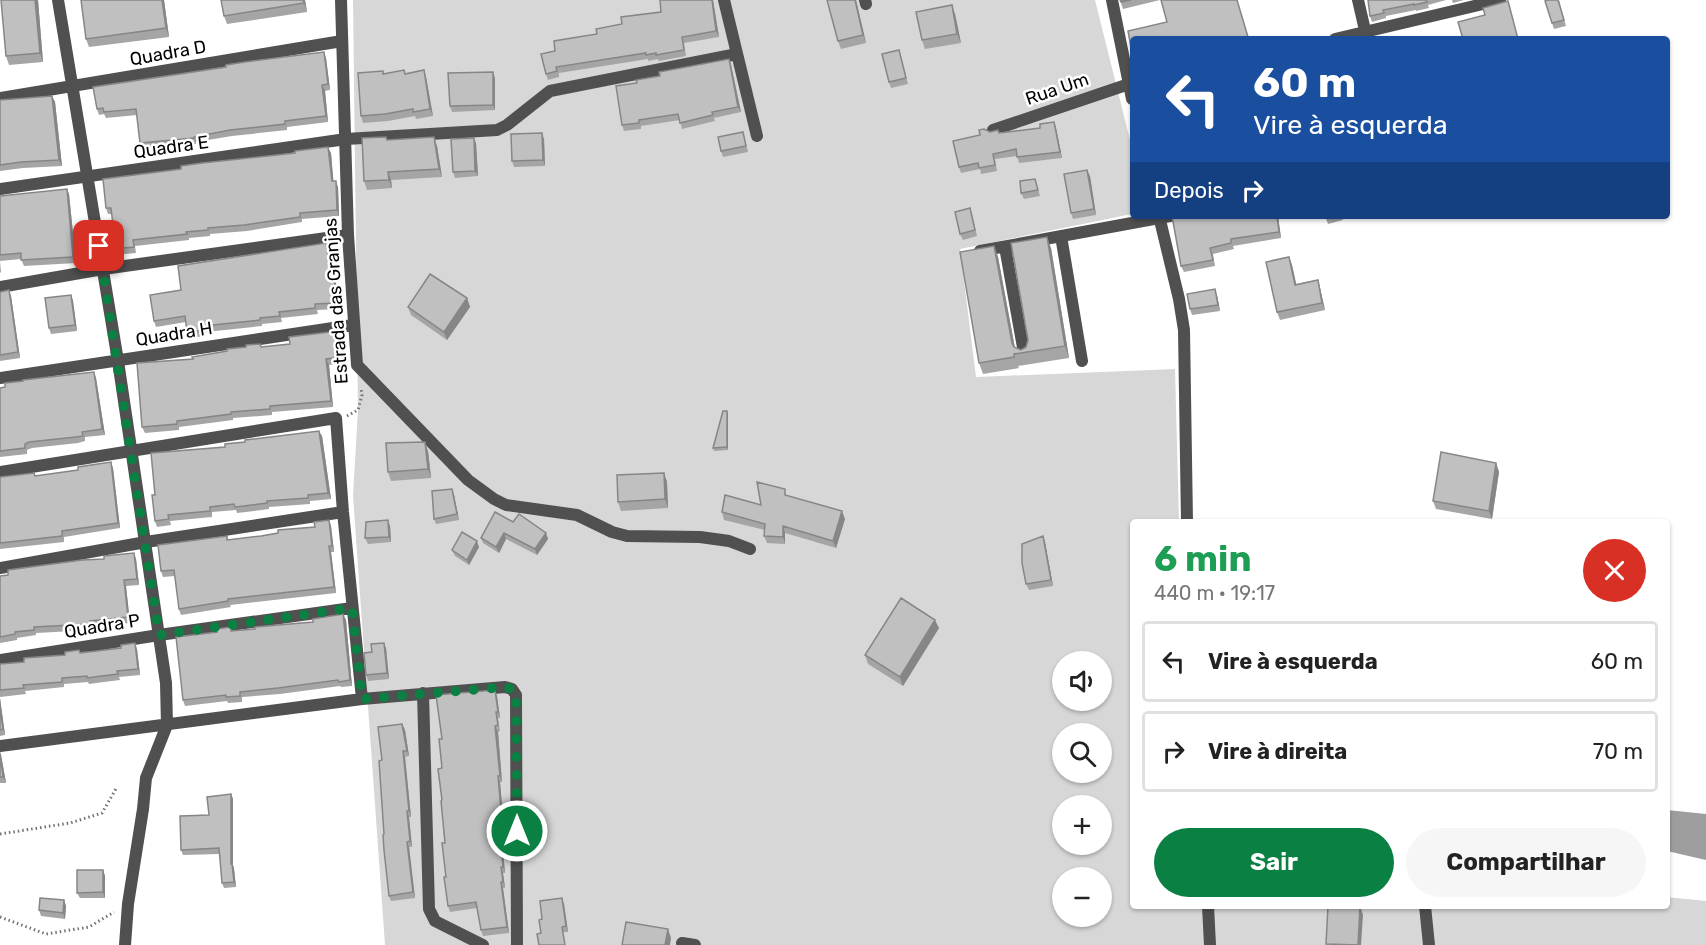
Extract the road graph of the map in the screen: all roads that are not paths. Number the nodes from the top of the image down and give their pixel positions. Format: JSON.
{"nodes":[{"id":1,"x":58,"y":0,"type":"edge"},
{"id":2,"x":341,"y":0,"type":"edge"},
{"id":3,"x":724,"y":0,"type":"edge"},
{"id":4,"x":1112,"y":0,"type":"edge"},
{"id":5,"x":1358,"y":0,"type":"edge"},
{"id":6,"x":1500,"y":0,"type":"edge"},
{"id":7,"x":1366,"y":36,"type":"edge"},
{"id":8,"x":342,"y":41,"type":"junction"},
{"id":9,"x":737,"y":54,"type":"junction"},
{"id":10,"x":1130,"y":79,"type":"edge"},
{"id":11,"x":1130,"y":83,"type":"edge"},
{"id":12,"x":73,"y":87,"type":"junction"},
{"id":13,"x":0,"y":98,"type":"edge"},
{"id":14,"x":993,"y":130,"type":"edge"},
{"id":15,"x":757,"y":136,"type":"dead end"},
{"id":16,"x":346,"y":139,"type":"junction"},
{"id":17,"x":89,"y":177,"type":"junction"},
{"id":18,"x":0,"y":189,"type":"edge"},
{"id":19,"x":1152,"y":219,"type":"edge"},
{"id":20,"x":1163,"y":219,"type":"edge"},
{"id":21,"x":348,"y":235,"type":"junction"},
{"id":22,"x":1061,"y":236,"type":"junction"},
{"id":23,"x":1005,"y":247,"type":"junction"},
{"id":24,"x":963,"y":254,"type":"edge"},
{"id":25,"x":103,"y":269,"type":"junction"},
{"id":26,"x":0,"y":287,"type":"edge"},
{"id":27,"x":353,"y":325,"type":"junction"},
{"id":28,"x":1024,"y":353,"type":"edge"},
{"id":29,"x":118,"y":361,"type":"junction"},
{"id":30,"x":1082,"y":361,"type":"dead end"},
{"id":31,"x":0,"y":378,"type":"edge"},
{"id":32,"x":131,"y":451,"type":"junction"},
{"id":33,"x":0,"y":472,"type":"edge"},
{"id":34,"x":343,"y":512,"type":"junction"},
{"id":35,"x":1187,"y":519,"type":"edge"},
{"id":36,"x":146,"y":542,"type":"junction"},
{"id":37,"x":750,"y":549,"type":"dead end"},
{"id":38,"x":0,"y":568,"type":"edge"},
{"id":39,"x":352,"y":608,"type":"junction"},
{"id":40,"x":159,"y":635,"type":"junction"},
{"id":41,"x":0,"y":660,"type":"edge"},
{"id":42,"x":423,"y":693,"type":"junction"},
{"id":43,"x":362,"y":699,"type":"junction"},
{"id":44,"x":166,"y":725,"type":"junction"},
{"id":45,"x":0,"y":746,"type":"edge"},
{"id":46,"x":1208,"y":909,"type":"edge"},
{"id":47,"x":1425,"y":909,"type":"edge"},
{"id":48,"x":126,"y":941,"type":"edge"},
{"id":49,"x":483,"y":945,"type":"edge"},
{"id":50,"x":517,"y":945,"type":"edge"},
{"id":51,"x":1210,"y":945,"type":"edge"},
{"id":52,"x":1429,"y":945,"type":"edge"}],
"edges":[{"from":1,"to":12,"type":"street"},
{"from":2,"to":8,"type":"street","name":"Estrada das Granjas"},
{"from":3,"to":9,"type":"street"},
{"from":4,"to":10,"type":"street"},
{"from":5,"to":7,"type":"street"},
{"from":6,"to":7,"type":"street"},
{"from":8,"to":12,"type":"street","name":"Quadra D"},
{"from":8,"to":16,"type":"street","name":"Estrada das Granjas"},
{"from":9,"to":15,"type":"street"},
{"from":9,"to":16,"type":"street","name":"Quadra E"},
{"from":11,"to":14,"type":"street","name":"Rua Um"},
{"from":12,"to":13,"type":"street","name":"Quadra D"},
{"from":12,"to":17,"type":"street"},
{"from":16,"to":17,"type":"street","name":"Quadra E"},
{"from":16,"to":21,"type":"street","name":"Estrada das Granjas"},
{"from":17,"to":18,"type":"street","name":"Quadra E"},
{"from":17,"to":25,"type":"street"},
{"from":19,"to":22,"type":"street"},
{"from":20,"to":35,"type":"street"},
{"from":21,"to":25,"type":"street"},
{"from":21,"to":27,"type":"street","name":"Estrada das Granjas"},
{"from":22,"to":23,"type":"street"},
{"from":22,"to":30,"type":"street"},
{"from":23,"to":24,"type":"street"},
{"from":23,"to":28,"type":"street"},
{"from":25,"to":26,"type":"street"},
{"from":25,"to":29,"type":"street"},
{"from":27,"to":29,"type":"street","name":"Quadra H"},
{"from":27,"to":37,"type":"street","name":"Estrada das Granjas"},
{"from":29,"to":31,"type":"street","name":"Quadra H"},
{"from":29,"to":32,"type":"street"},
{"from":32,"to":33,"type":"street"},
{"from":32,"to":34,"type":"street"},
{"from":32,"to":36,"type":"street"},
{"from":34,"to":36,"type":"street"},
{"from":34,"to":39,"type":"street"},
{"from":36,"to":38,"type":"street"},
{"from":36,"to":40,"type":"street"},
{"from":39,"to":40,"type":"street","name":"Quadra P"},
{"from":39,"to":43,"type":"street"},
{"from":40,"to":41,"type":"street","name":"Quadra P"},
{"from":40,"to":44,"type":"street"},
{"from":42,"to":43,"type":"street"},
{"from":42,"to":49,"type":"street"},
{"from":42,"to":50,"type":"street"},
{"from":43,"to":44,"type":"street"},
{"from":44,"to":45,"type":"street"},
{"from":44,"to":48,"type":"street"},
{"from":46,"to":51,"type":"street"},
{"from":47,"to":52,"type":"street"}]}
